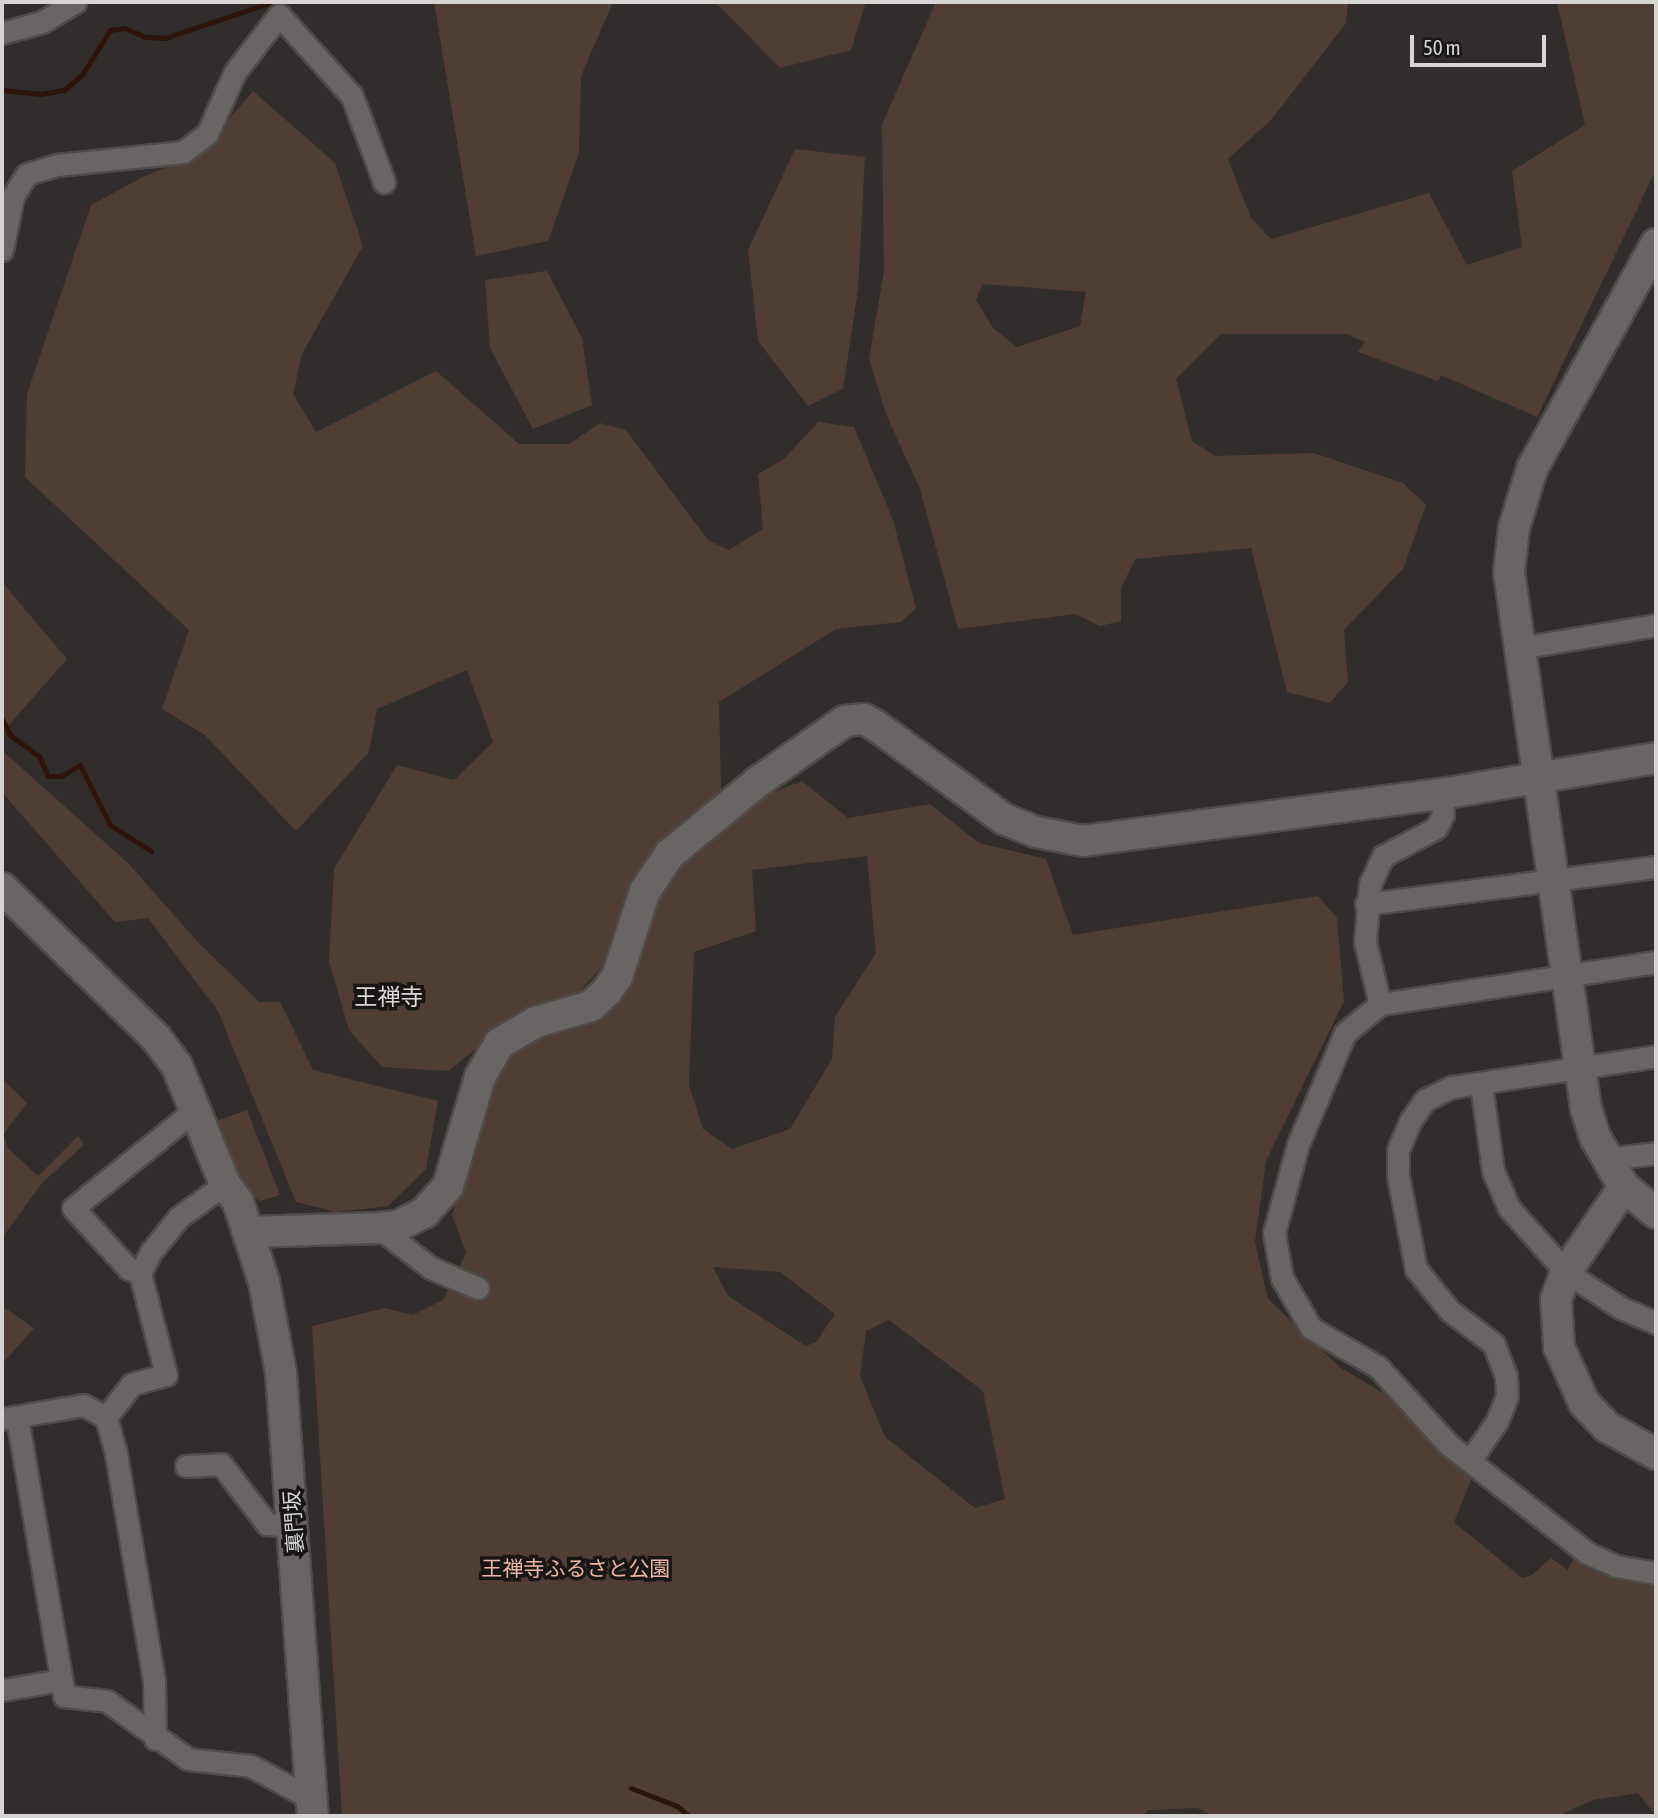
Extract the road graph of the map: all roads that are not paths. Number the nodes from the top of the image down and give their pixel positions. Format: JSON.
{"nodes":[{"id":1,"x":75,"y":2,"type":"edge"},
{"id":2,"x":2,"y":33,"type":"edge"},
{"id":3,"x":384,"y":182,"type":"dead end"},
{"id":4,"x":1656,"y":244,"type":"edge"},
{"id":5,"x":2,"y":250,"type":"edge"},
{"id":6,"x":1656,"y":625,"type":"edge"},
{"id":7,"x":1519,"y":648,"type":"junction"},
{"id":8,"x":1656,"y":758,"type":"edge"},
{"id":9,"x":1537,"y":776,"type":"junction"},
{"id":10,"x":1441,"y":794,"type":"junction"},
{"id":11,"x":1656,"y":867,"type":"edge"},
{"id":12,"x":1550,"y":883,"type":"junction"},
{"id":13,"x":2,"y":888,"type":"edge"},
{"id":14,"x":1366,"y":904,"type":"junction"},
{"id":15,"x":1656,"y":962,"type":"edge"},
{"id":16,"x":1566,"y":974,"type":"junction"},
{"id":17,"x":1380,"y":1004,"type":"junction"},
{"id":18,"x":1656,"y":1056,"type":"edge"},
{"id":19,"x":1579,"y":1066,"type":"junction"},
{"id":20,"x":1480,"y":1084,"type":"junction"},
{"id":21,"x":195,"y":1110,"type":"junction"},
{"id":22,"x":1656,"y":1153,"type":"edge"},
{"id":23,"x":1606,"y":1160,"type":"junction"},
{"id":24,"x":225,"y":1184,"type":"junction"},
{"id":25,"x":1624,"y":1187,"type":"junction"},
{"id":26,"x":1656,"y":1213,"type":"edge"},
{"id":27,"x":379,"y":1228,"type":"junction"},
{"id":28,"x":248,"y":1232,"type":"junction"},
{"id":29,"x":1566,"y":1272,"type":"junction"},
{"id":30,"x":140,"y":1273,"type":"junction"},
{"id":31,"x":478,"y":1288,"type":"dead end"},
{"id":32,"x":1656,"y":1323,"type":"edge"},
{"id":33,"x":106,"y":1417,"type":"junction"},
{"id":34,"x":9,"y":1418,"type":"edge"},
{"id":35,"x":1656,"y":1454,"type":"edge"},
{"id":36,"x":1472,"y":1458,"type":"junction"},
{"id":37,"x":186,"y":1466,"type":"dead end"},
{"id":38,"x":294,"y":1526,"type":"junction"},
{"id":39,"x":1656,"y":1573,"type":"edge"},
{"id":40,"x":61,"y":1680,"type":"junction"},
{"id":41,"x":2,"y":1690,"type":"edge"},
{"id":42,"x":155,"y":1740,"type":"junction"},
{"id":43,"x":313,"y":1808,"type":"edge"}],
"edges":[{"from":1,"to":2,"type":"street"},
{"from":3,"to":5,"type":"street"},
{"from":4,"to":7,"type":"street"},
{"from":6,"to":7,"type":"street"},
{"from":7,"to":9,"type":"street"},
{"from":8,"to":9,"type":"street"},
{"from":9,"to":10,"type":"street"},
{"from":9,"to":12,"type":"street"},
{"from":10,"to":14,"type":"street"},
{"from":10,"to":27,"type":"street"},
{"from":11,"to":12,"type":"street"},
{"from":12,"to":14,"type":"street"},
{"from":12,"to":16,"type":"street"},
{"from":13,"to":21,"type":"street","name":"裏門坂"},
{"from":14,"to":17,"type":"street"},
{"from":15,"to":16,"type":"street"},
{"from":16,"to":17,"type":"street"},
{"from":16,"to":19,"type":"street"},
{"from":17,"to":36,"type":"street"},
{"from":18,"to":19,"type":"street"},
{"from":19,"to":20,"type":"street"},
{"from":19,"to":23,"type":"street"},
{"from":20,"to":29,"type":"street"},
{"from":20,"to":36,"type":"street"},
{"from":21,"to":24,"type":"street","name":"裏門坂"},
{"from":21,"to":30,"type":"street"},
{"from":22,"to":23,"type":"street"},
{"from":23,"to":25,"type":"street"},
{"from":24,"to":28,"type":"street","name":"裏門坂"},
{"from":24,"to":30,"type":"street"},
{"from":25,"to":26,"type":"street"},
{"from":25,"to":29,"type":"street"},
{"from":27,"to":28,"type":"street"},
{"from":27,"to":31,"type":"street"},
{"from":28,"to":38,"type":"street","name":"裏門坂"},
{"from":29,"to":32,"type":"street"},
{"from":29,"to":35,"type":"street"},
{"from":30,"to":33,"type":"street"},
{"from":33,"to":34,"type":"street"},
{"from":33,"to":42,"type":"street"},
{"from":34,"to":40,"type":"street"},
{"from":36,"to":39,"type":"street"},
{"from":37,"to":38,"type":"street"},
{"from":38,"to":43,"type":"street","name":"裏門坂"},
{"from":40,"to":41,"type":"street"},
{"from":40,"to":42,"type":"street"},
{"from":42,"to":43,"type":"street"}]}
